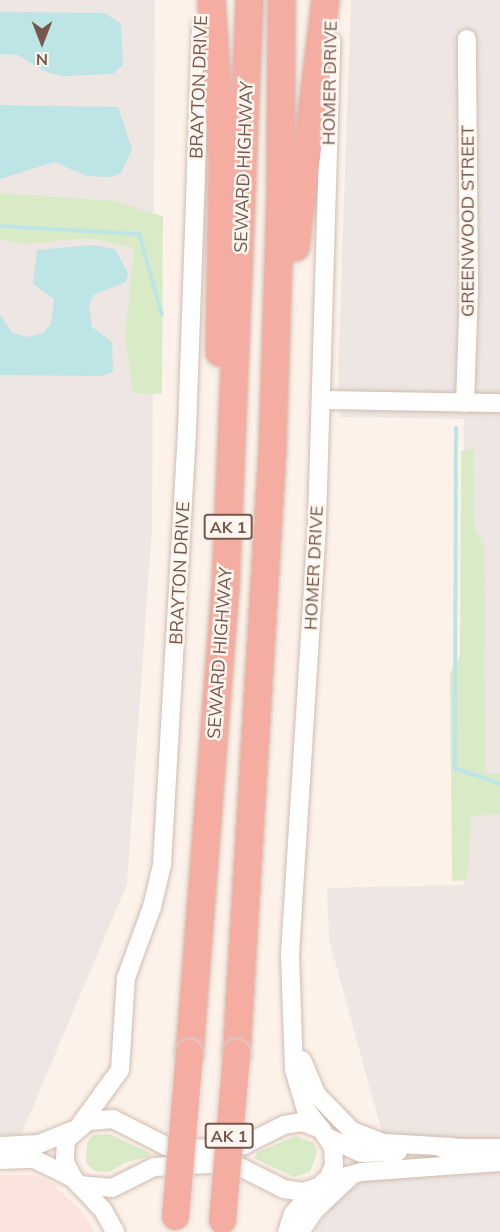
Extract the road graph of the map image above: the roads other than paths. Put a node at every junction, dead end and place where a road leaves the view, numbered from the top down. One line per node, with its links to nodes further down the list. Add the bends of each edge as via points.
1 (202, 0): 14 (street, BRAYTON DRIVE, via 188,430 162,865 152,907 126,978 121,1066 113,1084)
2 (211, 0): 12 (highway, via 222,160)
3 (249, 0): 12 (highway, SEWARD HIGHWAY / AK 1, via 239,306)
4 (281, 0): 11 (highway, SEWARD HIGHWAY / AK 1)
5 (325, 0): 11 (highway)
6 (332, 0): 8 (street, HOMER DRIVE)
7 (467, 39): 9 (street, GREENWOOD STREET, via 469,289)
8 (321, 400): 9 (street); 13 (street, HOMER DRIVE)
9 (465, 403): 10 (street)
10 (500, 403)
11 (272, 448): 25 (highway, SEWARD HIGHWAY / AK 1, bridge, via 236,1053)
12 (216, 729): 24 (highway, SEWARD HIGHWAY / AK 1, bridge)
13 (291, 999): 15 (street, HOMER DRIVE, via 291,1041 298,1086 306,1110); 17 (street, via 308,1077 335,1118 372,1140)
14 (77, 1128): 15 (street, via 100,1118 112,1119 154,1142 183,1149 244,1145 297,1121); 16 (street, via 39,1144); 22 (street, via 64,1151)
15 (325, 1134): 17 (street, via 365,1153); 23 (street, via 334,1165)
16 (0, 1146)
17 (453, 1147): 18 (street)
18 (500, 1148)
19 (0, 1160): 22 (street, via 34,1159)
20 (500, 1162): 21 (street)
21 (361, 1172): 23 (street); 28 (street, via 333,1191)
22 (76, 1181): 23 (street, via 112,1188 154,1167 210,1164 250,1170 289,1191); 26 (street, via 104,1210)
23 (320, 1185): 27 (street, via 293,1214)
24 (174, 1224)
25 (221, 1226)
26 (115, 1232)
27 (287, 1232)
28 (300, 1232)

